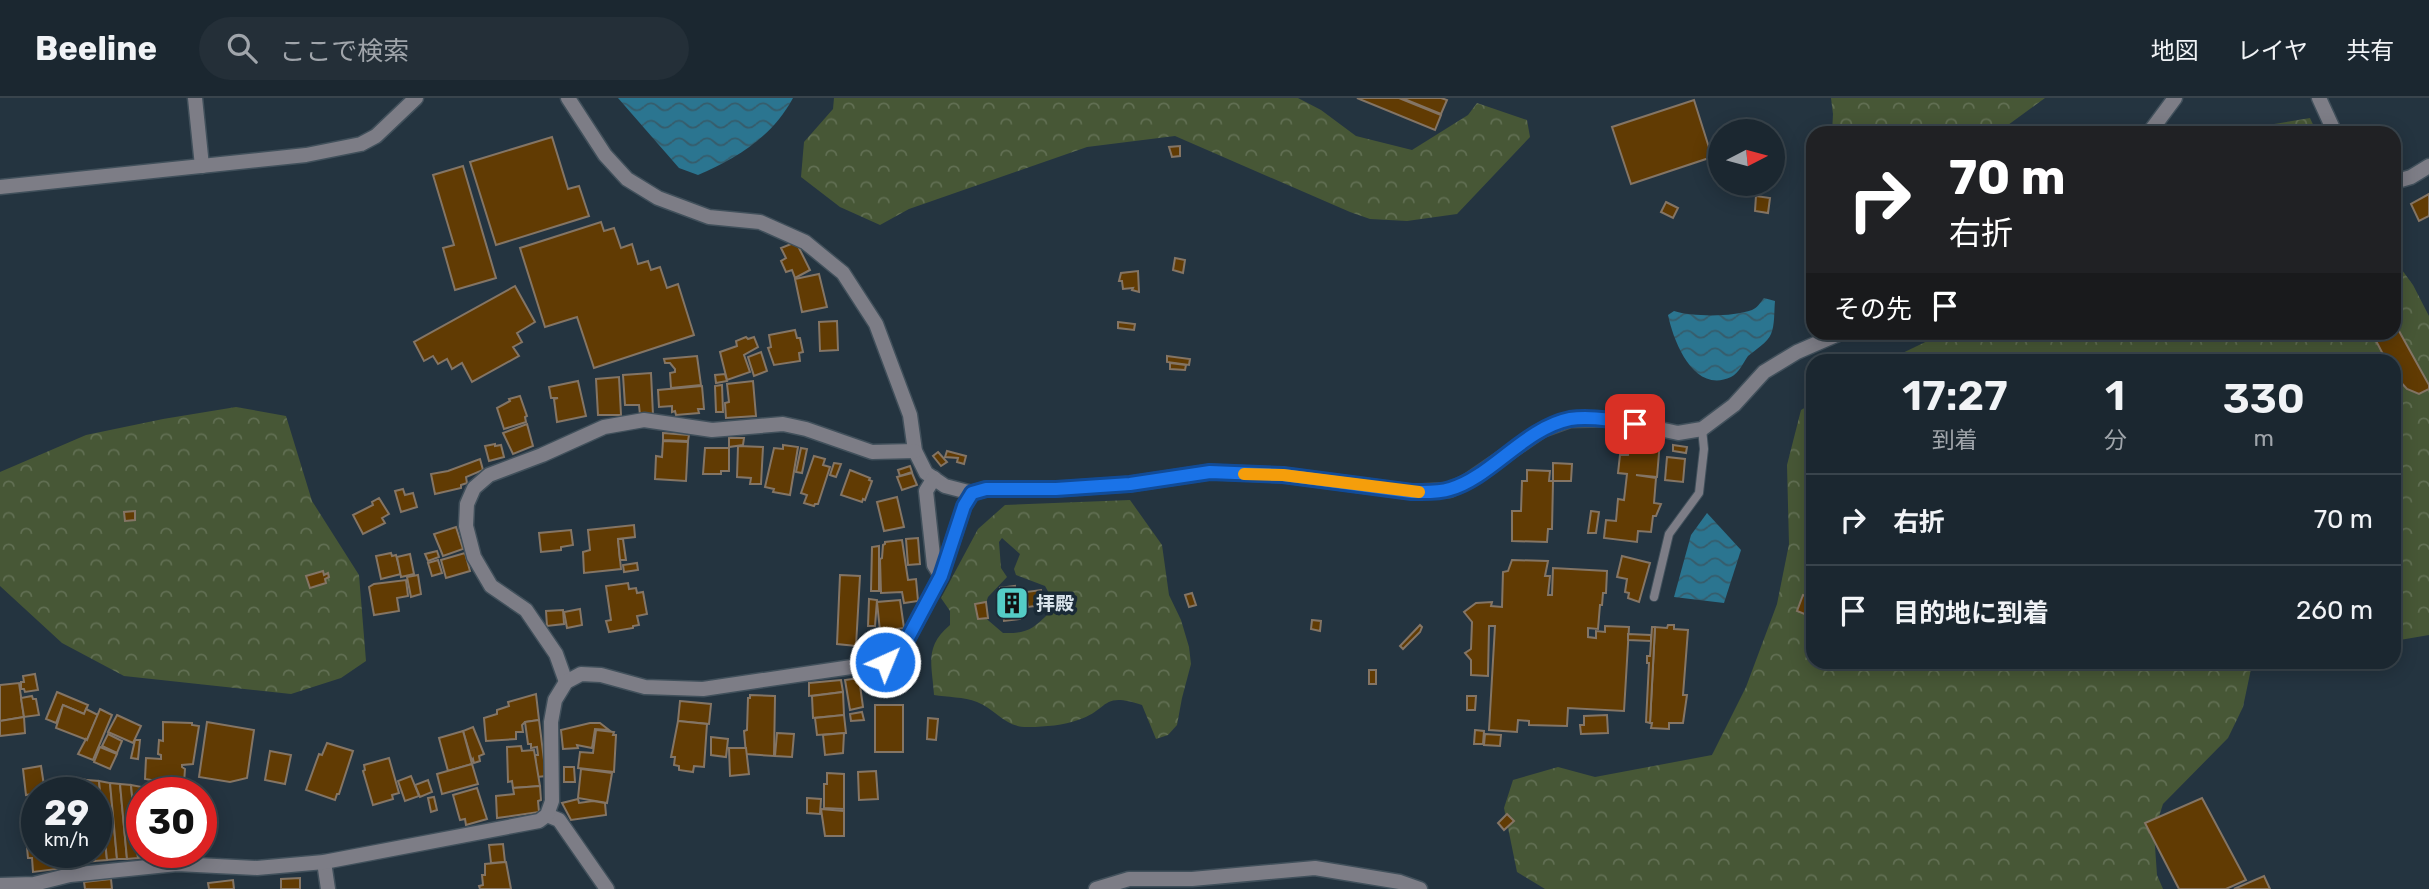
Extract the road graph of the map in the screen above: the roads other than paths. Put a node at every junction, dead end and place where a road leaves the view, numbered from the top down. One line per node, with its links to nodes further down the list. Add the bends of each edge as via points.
1 (195, 98): 8 (street)
2 (416, 98): 8 (street, via 361,144)
3 (568, 98): 14 (street, via 605,155 627,179 658,198 709,217 760,222 805,242 843,272 876,324 910,415)
4 (2175, 98): 6 (street)
5 (2319, 98): 7 (street)
6 (2154, 126)
7 (2332, 126)
8 (202, 166): 11 (street)
9 (2429, 166): 10 (street)
10 (2401, 179)
11 (0, 187)
12 (1825, 340): 13 (street, via 1764,372 1734,405)
13 (1702, 429): 16 (street, via 1678,433 1613,419 1570,419 1542,430 1468,481 1431,492 1283,475 1210,472 1130,484); 18 (lane, via 1699,494 1669,534)
14 (915, 451): 15 (street); 19 (street, via 872,452 783,424 712,430 644,420 604,427 489,475 474,488 467,504 466,526 474,557 491,586 526,610 556,654)
15 (933, 478): 16 (street); 17 (street, via 926,491 934,565)
16 (972, 493): 17 (street)
17 (941, 576): 19 (street, via 901,651 885,662 703,689 646,687 601,674 581,674)
18 (1654, 597)
19 (566, 682): 20 (street, via 555,700 551,722 552,802)
20 (547, 815): 21 (street, via 506,829); 25 (street, via 559,820)
21 (324, 862): 23 (street, via 257,868 177,864 70,875); 24 (street)
22 (0, 885): 23 (street)
23 (35, 886)
24 (328, 889)
25 (607, 889)
26 (1096, 889): 27 (street, via 1129,879 1192,879 1315,868)
27 (1420, 889)

